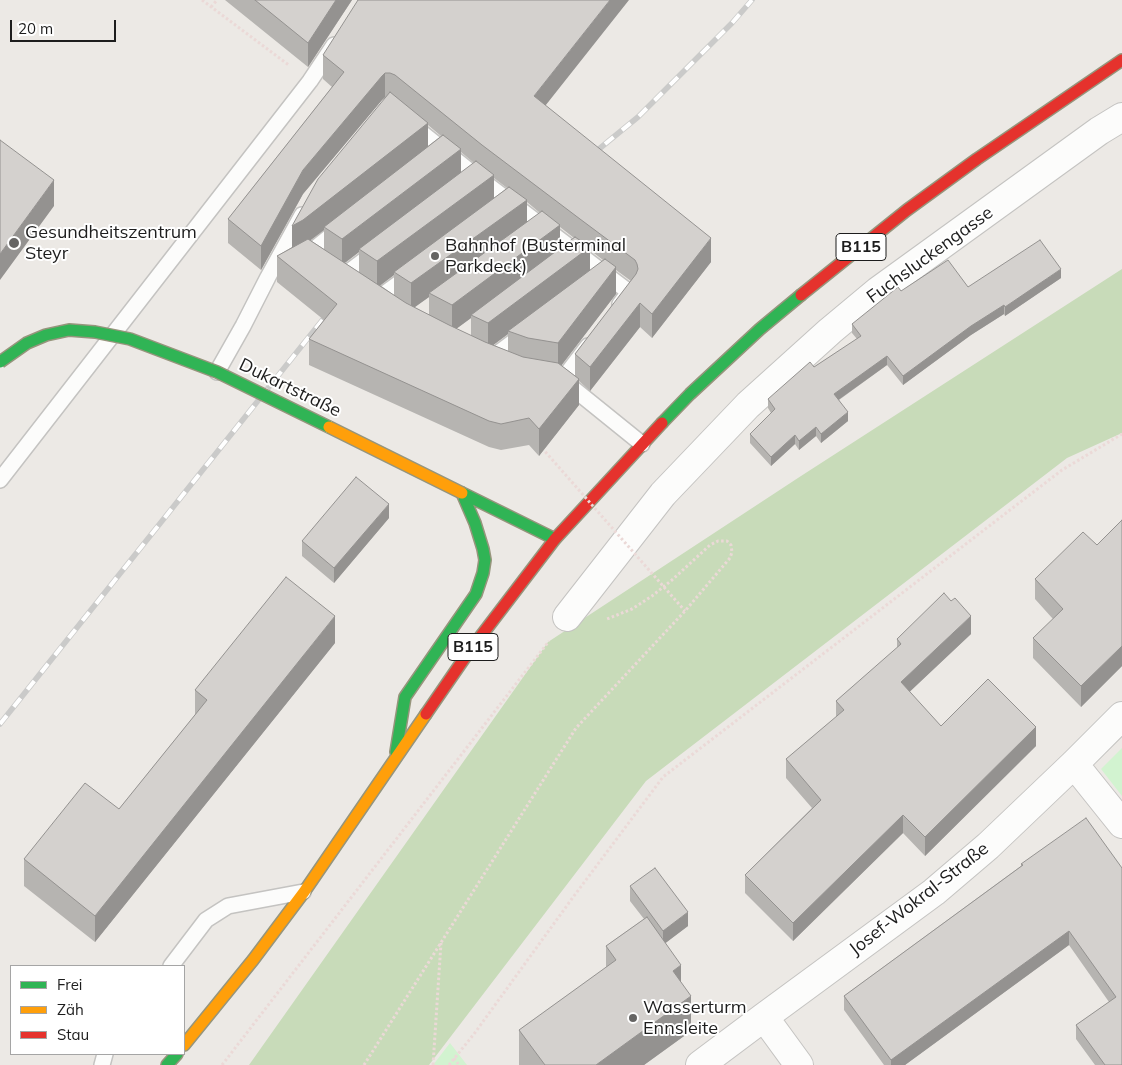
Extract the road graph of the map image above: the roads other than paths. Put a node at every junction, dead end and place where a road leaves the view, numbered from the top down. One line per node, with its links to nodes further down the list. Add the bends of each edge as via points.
1 (342, 33): 35 (lane, via 310,82)
2 (1122, 60): 34 (main road, B115, via 907,210 833,269 760,329)
3 (397, 112): 5 (lane)
4 (1122, 117): 38 (street, Fuchsluckengasse, via 878,291 748,405 663,494)
5 (443, 149): 6 (lane); 7 (lane)
6 (428, 160)
7 (476, 176): 8 (lane); 10 (lane)
8 (461, 187)
9 (310, 200): 21 (lane)
10 (510, 201): 11 (lane); 13 (lane)
11 (495, 212)
12 (349, 221): 17 (lane)
13 (543, 226): 14 (lane); 16 (lane)
14 (528, 237)
15 (386, 244): 22 (lane)
16 (576, 251): 18 (lane); 20 (lane)
17 (308, 254): 21 (lane); 22 (lane)
18 (561, 263)
19 (420, 267): 24 (lane)
20 (604, 274): 23 (lane); 26 (lane, via 629,292)
21 (268, 277): 31 (lane)
22 (342, 277): 24 (lane)
23 (590, 285)
24 (377, 299): 25 (lane)
25 (390, 308)
26 (612, 314)
27 (538, 324): 30 (lane, via 484,358)
28 (595, 336): 33 (lane)
29 (0, 362): 31 (main road, Dukartstraße, bridge, via 46,335 69,330 130,339)
30 (504, 366)
31 (217, 372): 36 (main road, Dukartstraße, bridge)
32 (544, 377): 33 (lane)
33 (562, 380): 34 (lane)
34 (642, 444): 37 (main road, B115)
35 (0, 480)
36 (462, 493): 37 (main road, Dukartstraße); 40 (main road, via 483,549 483,573 476,594 405,697)
37 (555, 539): 40 (main road, B115, via 468,653)
38 (568, 617)
39 (1122, 716): 41 (street, Josef-Wokral-Straße)
40 (395, 759): 43 (main road, B115)
41 (1074, 764): 42 (street); 45 (street, Josef-Wokral-Straße, via 934,892)
42 (1122, 824)
43 (304, 892): 44 (lane, via 228,906 206,920); 46 (main road, B115)
44 (172, 965)
45 (764, 1017): 49 (street, Josef-Wokral-Straße); 50 (street)
46 (185, 1044)
47 (176, 1055): 48 (main road)
48 (167, 1065)
49 (700, 1065)
50 (799, 1065)

